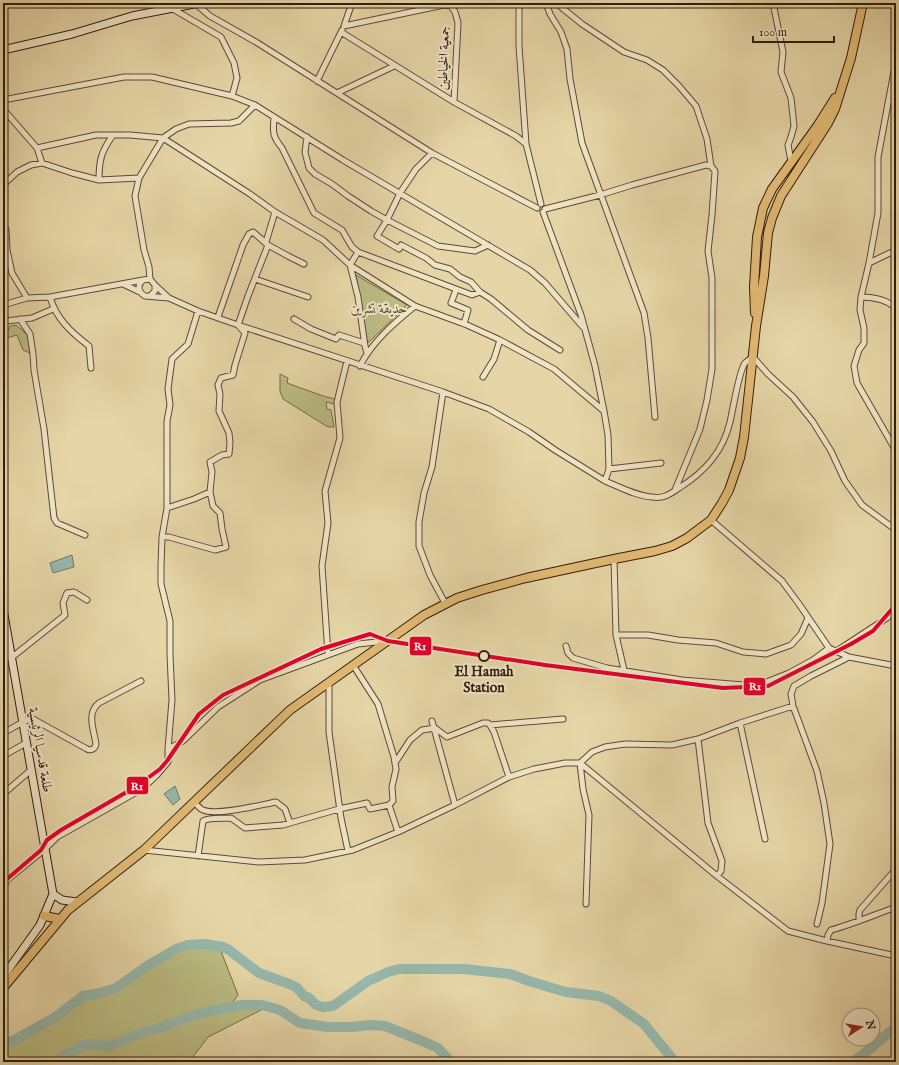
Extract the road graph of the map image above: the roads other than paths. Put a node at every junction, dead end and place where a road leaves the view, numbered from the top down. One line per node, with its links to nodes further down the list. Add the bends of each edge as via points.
1 (198, 3): 8 (main road); 14 (street, via 210,16 256,42)
2 (352, 3): 9 (street)
3 (519, 3): 26 (street, via 519,46)
4 (546, 3): 36 (street, via 567,49 582,144)
5 (556, 3): 31 (street, via 624,52 647,60 663,70 679,86 696,106 707,139)
6 (774, 3): 29 (street, via 783,52 781,72 791,98 794,126 788,145)
7 (863, 3): 15 (main road)
8 (173, 8): 11 (main road); 17 (street, via 221,38 234,63 237,78)
9 (344, 26): 10 (street); 19 (street, جمعية الخياطين, via 444,4 451,6 458,23)
10 (341, 32): 13 (street); 14 (street)
11 (3, 50)
12 (896, 61): 45 (street, via 878,157 878,213)
13 (394, 66): 16 (street); 19 (street)
14 (317, 82): 16 (street)
15 (843, 82): 29 (main road, via 824,115); 73 (main road, via 838,102 828,123 774,210 768,233)
16 (337, 94): 28 (street)
17 (232, 96): 18 (street, via 152,77 124,77); 20 (street)
18 (3, 100)
19 (454, 102): 26 (street)
20 (255, 105): 22 (street); 25 (street, via 239,121 189,124)
21 (3, 109): 27 (street)
22 (274, 117): 24 (street); 44 (street, via 273,135 314,213 342,230)
23 (113, 135): 25 (street); 27 (street, via 96,135); 33 (street, via 104,148 99,163)
24 (307, 137): 35 (street); 39 (street, via 305,152 309,168)
25 (163, 138): 32 (street); 38 (street)
26 (526, 144): 37 (street)
27 (37, 148): 30 (street)
28 (432, 153): 35 (street, via 416,169); 37 (street)
29 (791, 161): 73 (main road, via 766,199 760,218 754,287)
30 (42, 162): 33 (street, via 72,174); 34 (street, via 17,172)
31 (711, 166): 36 (street, via 706,165 632,184); 93 (street, via 715,171 708,251 712,278 712,369 700,429)
32 (139, 178): 33 (street); 48 (street, via 134,196)
33 (99, 180)
34 (3, 185)
35 (400, 193): 39 (street); 42 (street)
36 (600, 195): 37 (street); 86 (street, via 644,314)
37 (542, 208): 74 (street)
38 (275, 212): 41 (street); 47 (street, via 323,240)
39 (387, 220): 42 (street, via 438,246 475,251); 55 (street, via 377,236 399,249 401,245 435,265 450,269 471,282)
40 (3, 228): 60 (street, via 6,229 12,273)
41 (267, 243): 46 (street); 49 (street); 67 (street, via 253,232 249,234)
42 (488, 245): 74 (street, via 530,270)
43 (896, 250): 45 (street)
44 (358, 252): 47 (street); 53 (street, via 436,280)
45 (869, 263): 59 (street)
46 (304, 264)
47 (350, 265): 63 (street); 76 (street, via 358,297)
48 (150, 279): 50 (street); 52 (street)
49 (255, 279): 57 (street); 72 (street)
50 (143, 280): 51 (street); 54 (street, via 139,286)
51 (123, 284): 54 (street); 58 (street)
52 (156, 284): 56 (street); 61 (street)
53 (456, 290): 55 (street, via 472,295); 71 (street, via 451,303 468,310)
54 (140, 292): 56 (street, via 145,296)
55 (480, 292): 77 (street, via 528,330)
56 (151, 295): 61 (street)
57 (308, 296)
58 (50, 297): 60 (street); 65 (street)
59 (861, 297): 64 (street, via 875,297); 87 (street, via 864,343 854,366 857,383)
60 (27, 298): 62 (street)
61 (169, 298): 66 (street)
62 (3, 305)
63 (415, 306): 71 (street); 78 (street)
64 (896, 308)
65 (53, 309): 68 (street, via 32,318); 82 (street, via 72,333 89,346)
66 (198, 311): 67 (street); 95 (street, via 188,344 172,359 168,389 170,405 167,421)
67 (218, 318): 72 (street)
68 (20, 319): 70 (street); 98 (street, via 30,334 54,518 57,523)
69 (294, 319): 76 (street, via 336,339 340,335)
70 (6, 321)
71 (464, 324): 75 (street)
72 (238, 325): 80 (street); 94 (street, via 245,333 233,375 221,378 218,385 219,411 229,433 229,454 222,454 210,462)
73 (756, 326): 79 (main road)
74 (584, 328): 85 (street)
75 (500, 340): 83 (street, via 494,359); 85 (street, via 554,369)
76 (364, 343): 78 (street)
77 (560, 350)
78 (367, 353): 81 (street)
79 (753, 357): 93 (street, via 745,363 741,372 725,439 695,479); 96 (main road, via 740,458 729,490); 97 (street, via 793,397 813,422 845,481 862,505)
80 (347, 361): 81 (street); 111 (street, via 337,402 340,438 325,491 328,523 322,566)
81 (360, 366): 84 (street)
82 (91, 368)
83 (483, 377)
84 (443, 392): 91 (street, via 489,409); 102 (street, via 432,467 419,522 419,546)
85 (604, 411): 89 (street)
86 (655, 416)
87 (896, 451)
88 (661, 463): 89 (street)
89 (609, 469): 91 (street)
90 (896, 480): 92 (street)
91 (605, 481): 93 (street, via 651,497 663,497)
92 (896, 487)
93 (675, 490)
94 (210, 492): 95 (street); 99 (street, via 213,506 220,513 226,547 215,550 168,537)
95 (167, 508): 99 (street)
96 (711, 520): 100 (main road, via 672,546); 105 (street, via 782,581)
97 (896, 530)
98 (85, 536)
99 (162, 538): 129 (street, via 162,584 170,621 172,700)
100 (614, 559): 102 (main road, via 518,580 469,594); 106 (street)
101 (87, 600): 113 (street, via 74,592 67,594 62,603 65,615)
102 (445, 604): 107 (main road, via 424,615)
103 (896, 608): 110 (street, via 887,618)
104 (3, 609): 113 (main road, طلعة قدسيا الرئيسية)
105 (808, 618): 106 (street, via 801,634 791,645 766,654 743,652 716,643 648,635); 109 (street)
106 (616, 635): 116 (street)
107 (388, 641): 111 (street, via 358,644); 114 (main road)
108 (566, 646): 116 (street, via 573,658)
109 (829, 648): 110 (street); 116 (street, via 789,673 764,683 744,685 682,680)
110 (835, 652): 112 (street)
111 (328, 654): 129 (street, via 260,680 218,707 183,741)
112 (849, 657): 115 (street); 119 (street, via 794,686)
113 (12, 658): 122 (main road, طلعة قدسيا الرئيسية)
114 (353, 665): 118 (main road); 131 (street, via 378,704)
115 (896, 666)
116 (624, 670)
117 (140, 681): 122 (street, via 94,708 91,716 96,744 92,749 87,749 35,720)
118 (329, 682): 136 (main road, via 290,710); 139 (street, via 329,732)
119 (793, 706): 123 (street); 157 (street, via 817,771 830,844)
120 (563, 719): 124 (street)
121 (432, 721): 125 (street)
122 (23, 722): 126 (street); 128 (main road, طلعة قدسيا الرئيسية)
123 (740, 723): 127 (street); 142 (street)
124 (490, 726): 125 (street, via 483,723 447,737); 134 (street)
125 (434, 728): 131 (street, via 422,730 410,740); 138 (street)
126 (3, 733)
127 (698, 739): 132 (street, via 672,745 625,744 605,747 592,752); 148 (street, via 708,823 722,861 721,871)
128 (26, 743): 130 (street); 133 (main road, طلعة قدسيا الرئيسية)
129 (168, 749): 143 (street, via 168,762 142,789 57,837)
130 (3, 756)
131 (395, 763): 137 (street, via 393,801)
132 (580, 763): 134 (street, via 534,769); 148 (street); 152 (street, via 589,815)
133 (31, 770): 135 (street); 143 (main road, طلعة قدسيا الرئيسية)
134 (509, 777): 138 (street)
135 (3, 794)
136 (194, 802): 140 (street, via 204,811 242,809 276,802 285,809); 144 (main road)
137 (389, 805): 139 (street, via 370,809 367,803); 141 (street)
138 (455, 805): 141 (street)
139 (340, 809): 140 (street); 145 (street)
140 (290, 823): 146 (street, via 245,828 231,818 208,818 203,821)
141 (398, 832): 145 (street)
142 (765, 839)
143 (45, 849): 149 (street, via 8,880); 150 (main road, طلعة قدسيا الرئيسية)
144 (144, 850): 146 (street); 151 (main road)
145 (348, 851): 146 (street, via 305,860 259,862)
146 (198, 856)
147 (896, 869): 156 (street, via 860,910)
148 (717, 876): 158 (street, via 788,931)
149 (3, 888)
150 (53, 894): 151 (main road, via 62,900); 154 (main road)
151 (77, 902): 155 (main road)
152 (586, 904)
153 (896, 907): 156 (street)
154 (44, 916): 155 (main road); 160 (main road, via 29,942)
155 (60, 919): 161 (main road)
156 (859, 921): 158 (street, via 831,930)
157 (817, 924)
158 (827, 941): 159 (street)
159 (896, 956)
160 (3, 977)
161 (3, 988)

